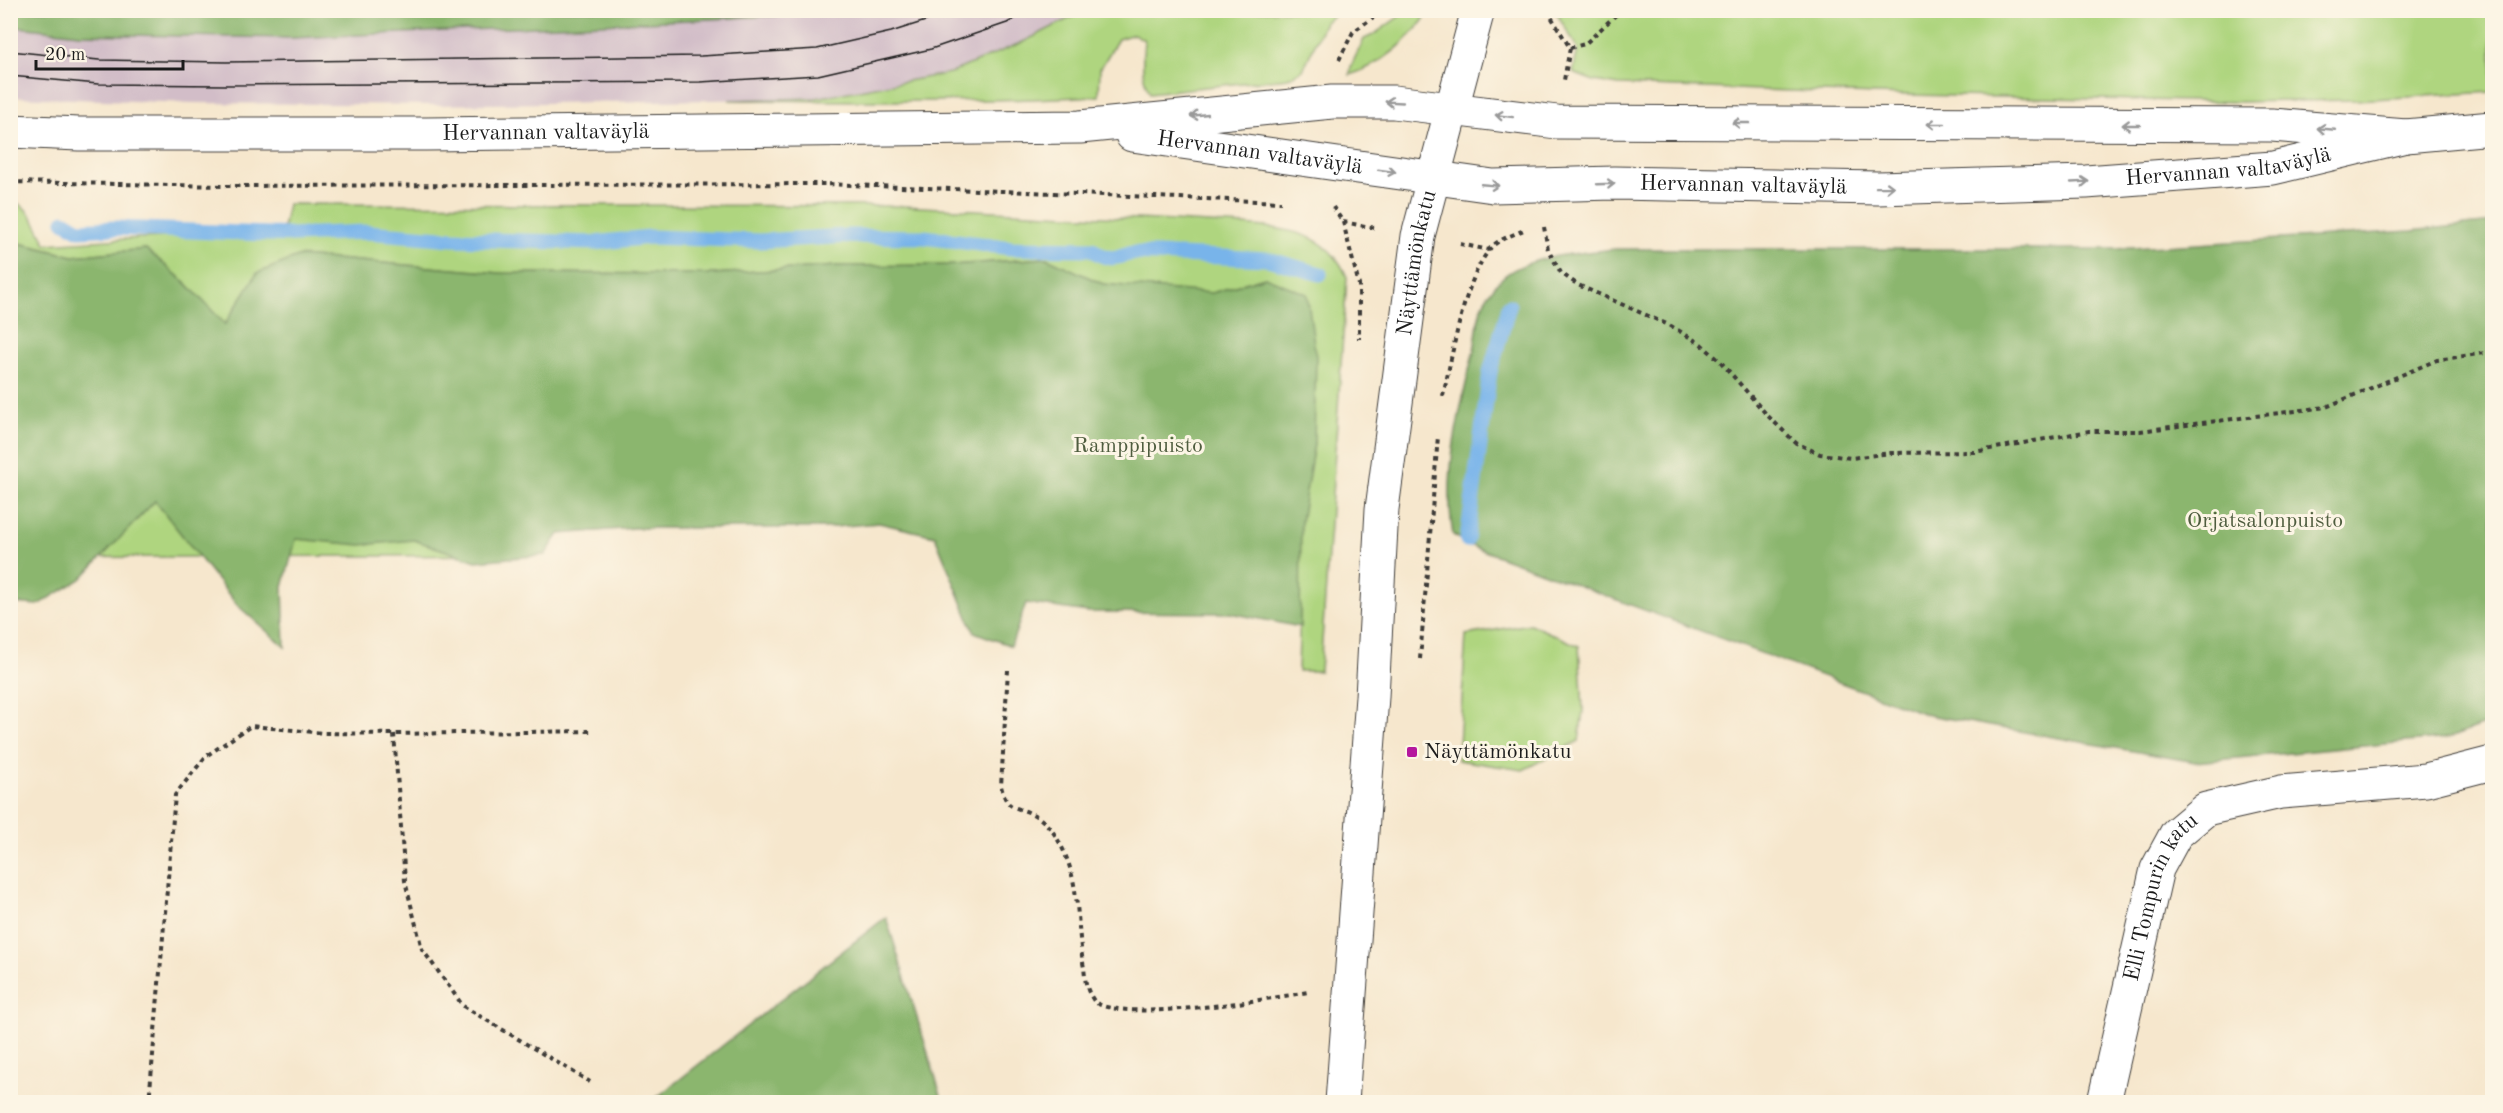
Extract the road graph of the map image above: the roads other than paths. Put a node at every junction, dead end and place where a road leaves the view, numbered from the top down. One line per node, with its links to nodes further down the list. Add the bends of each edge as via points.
1 (1478, 10): 2 (main road, Näyttämönkatu)
2 (1452, 108): 3 (main road, Hervannan valtaväylä, one-way to 3, via 1394,102 1332,102); 6 (main road, Hervannan valtaväylä, one-way to 2, via 2272,125 1557,122); 7 (main road, Näyttämönkatu)
3 (1080, 127): 5 (main road, Hervannan valtaväylä, via 426,134); 7 (main road, Hervannan valtaväylä, one-way to 7)
4 (2493, 128): 6 (main road, Hervannan valtaväylä)
5 (10, 132)
6 (2406, 136): 7 (main road, Hervannan valtaväylä, one-way to 6, via 1493,186 1614,183 1878,188 2086,182 2273,168)
7 (1433, 178): 9 (main road, Näyttämönkatu, via 1418,236 1382,509)
8 (2493, 763): 10 (main road, Elli Tompurin katu, via 2426,780 2281,792 2206,809 2176,834 2157,869)
9 (1342, 1102)
10 (2104, 1102)

